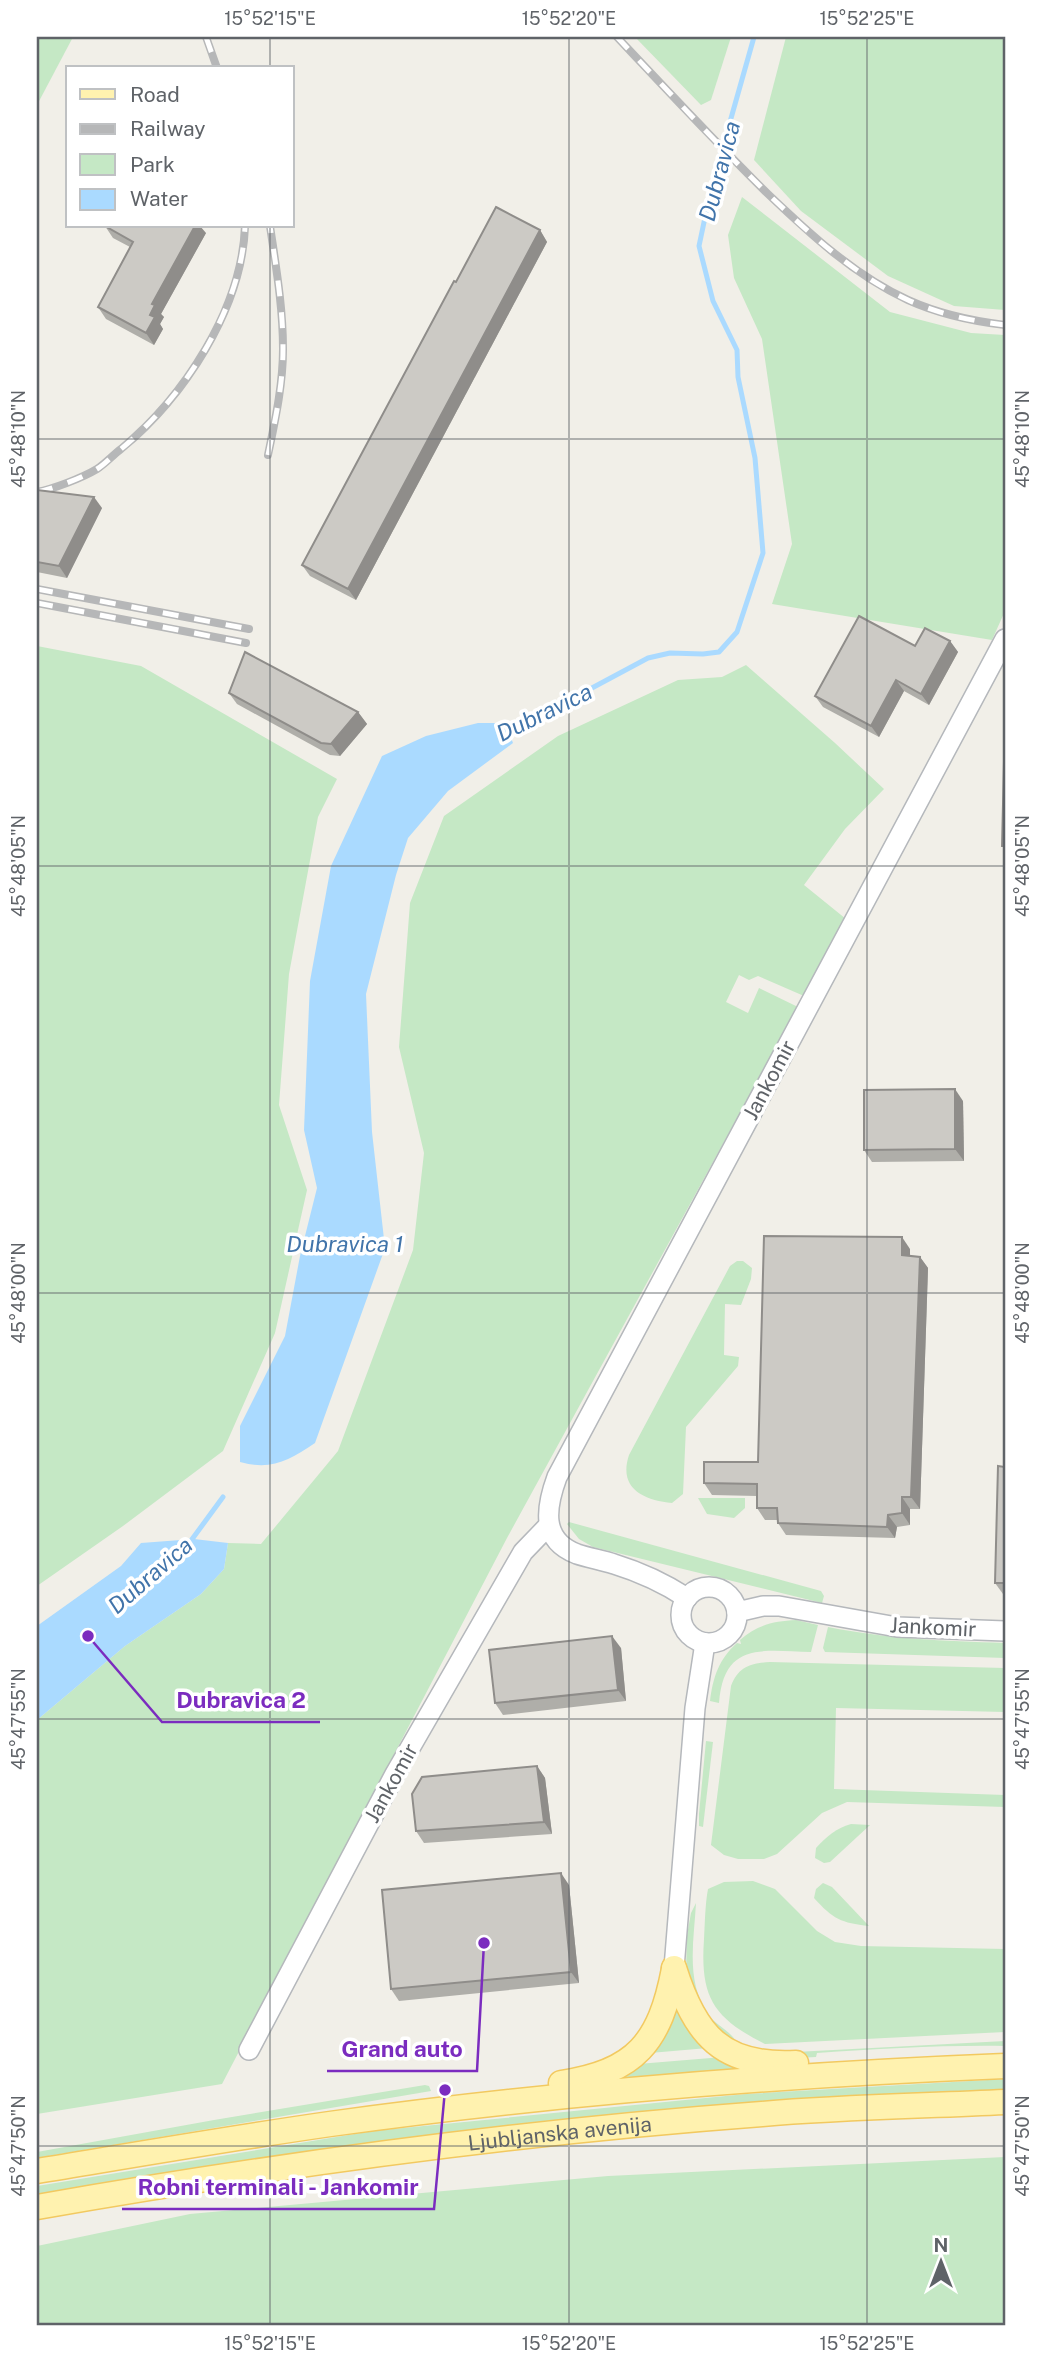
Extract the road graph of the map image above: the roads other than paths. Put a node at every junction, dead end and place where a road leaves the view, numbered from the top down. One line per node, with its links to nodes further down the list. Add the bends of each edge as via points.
1 (1005, 639): 2 (street, Jankomir, via 557,1477)
2 (549, 1525): 3 (street, via 553,1536 569,1550 643,1574); 8 (street, Jankomir, via 523,1552 395,1773)
3 (687, 1598): 4 (street, via 697,1590 716,1588 732,1598); 6 (street, via 681,1612 685,1629)
4 (737, 1612): 5 (street, Jankomir, via 779,1606 897,1627); 6 (street, via 731,1632)
5 (1005, 1631)
6 (705, 1643): 7 (street, via 695,1708)
7 (674, 1968): 10 (main road, via 683,1998 698,2024 726,2050 741,2057 775,2064 864,2060); 12 (main road, via 657,2027 631,2058 595,2077 523,2088)
8 (248, 2050)
9 (1005, 2066): 10 (main road, Ljubljanska avenija)
10 (918, 2070): 12 (main road, Ljubljanska avenija, via 690,2085)
11 (1005, 2102): 14 (main road, Ljubljanska avenija, via 763,2113 551,2133 234,2175)
12 (457, 2108): 13 (main road, Ljubljanska avenija)
13 (37, 2171)
14 (37, 2207)

